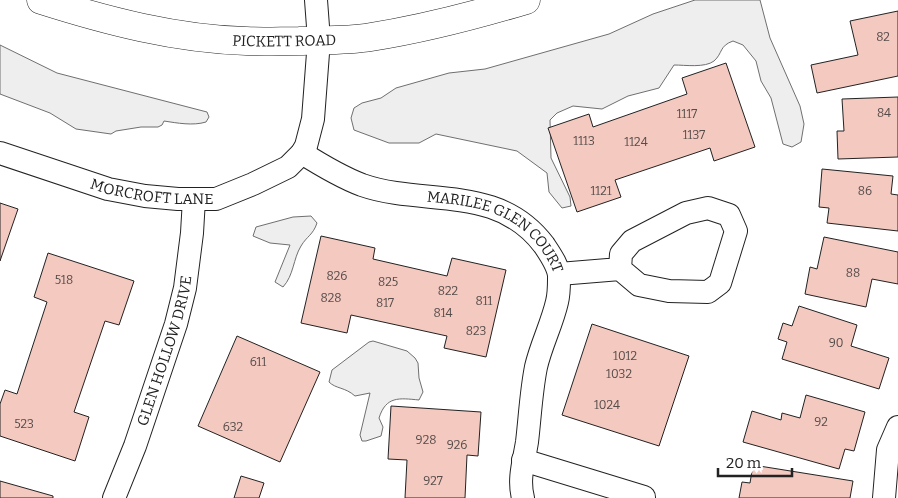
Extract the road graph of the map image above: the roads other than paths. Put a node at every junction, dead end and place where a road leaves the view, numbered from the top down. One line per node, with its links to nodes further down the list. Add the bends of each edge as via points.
1 (41, 0): 4 (street, PICKETT ROAD, via 100,18 184,35 245,42)
2 (316, 0): 4 (street, MORCROFT LANE)
3 (526, 0): 4 (street, PICKETT ROAD, via 474,15 370,37)
4 (320, 40): 6 (street, MORCROFT LANE, via 313,119)
5 (0, 153): 7 (street, MORCROFT LANE, via 108,189 145,196)
6 (302, 153): 7 (street, MORCROFT LANE, via 288,167 253,184 216,199); 9 (street, MARILEE GLEN COURT, via 363,185 398,193 469,201 519,219 548,250)
7 (194, 199): 12 (street, GLEN HOLLOW DRIVE, via 192,234 176,324)
8 (620, 269): 8 (street, via 639,285 669,291 708,292 720,283 736,231 729,215 708,208 686,213 632,241 621,254); 9 (street)
9 (560, 274): 11 (street, MARILEE GLEN COURT, via 558,300 537,366)
10 (898, 427): 15 (street, via 888,450)
11 (523, 460): 13 (street, MARILEE GLEN COURT, via 520,485); 14 (street)
12 (114, 498)
13 (523, 498)
14 (644, 498)
15 (884, 498)

